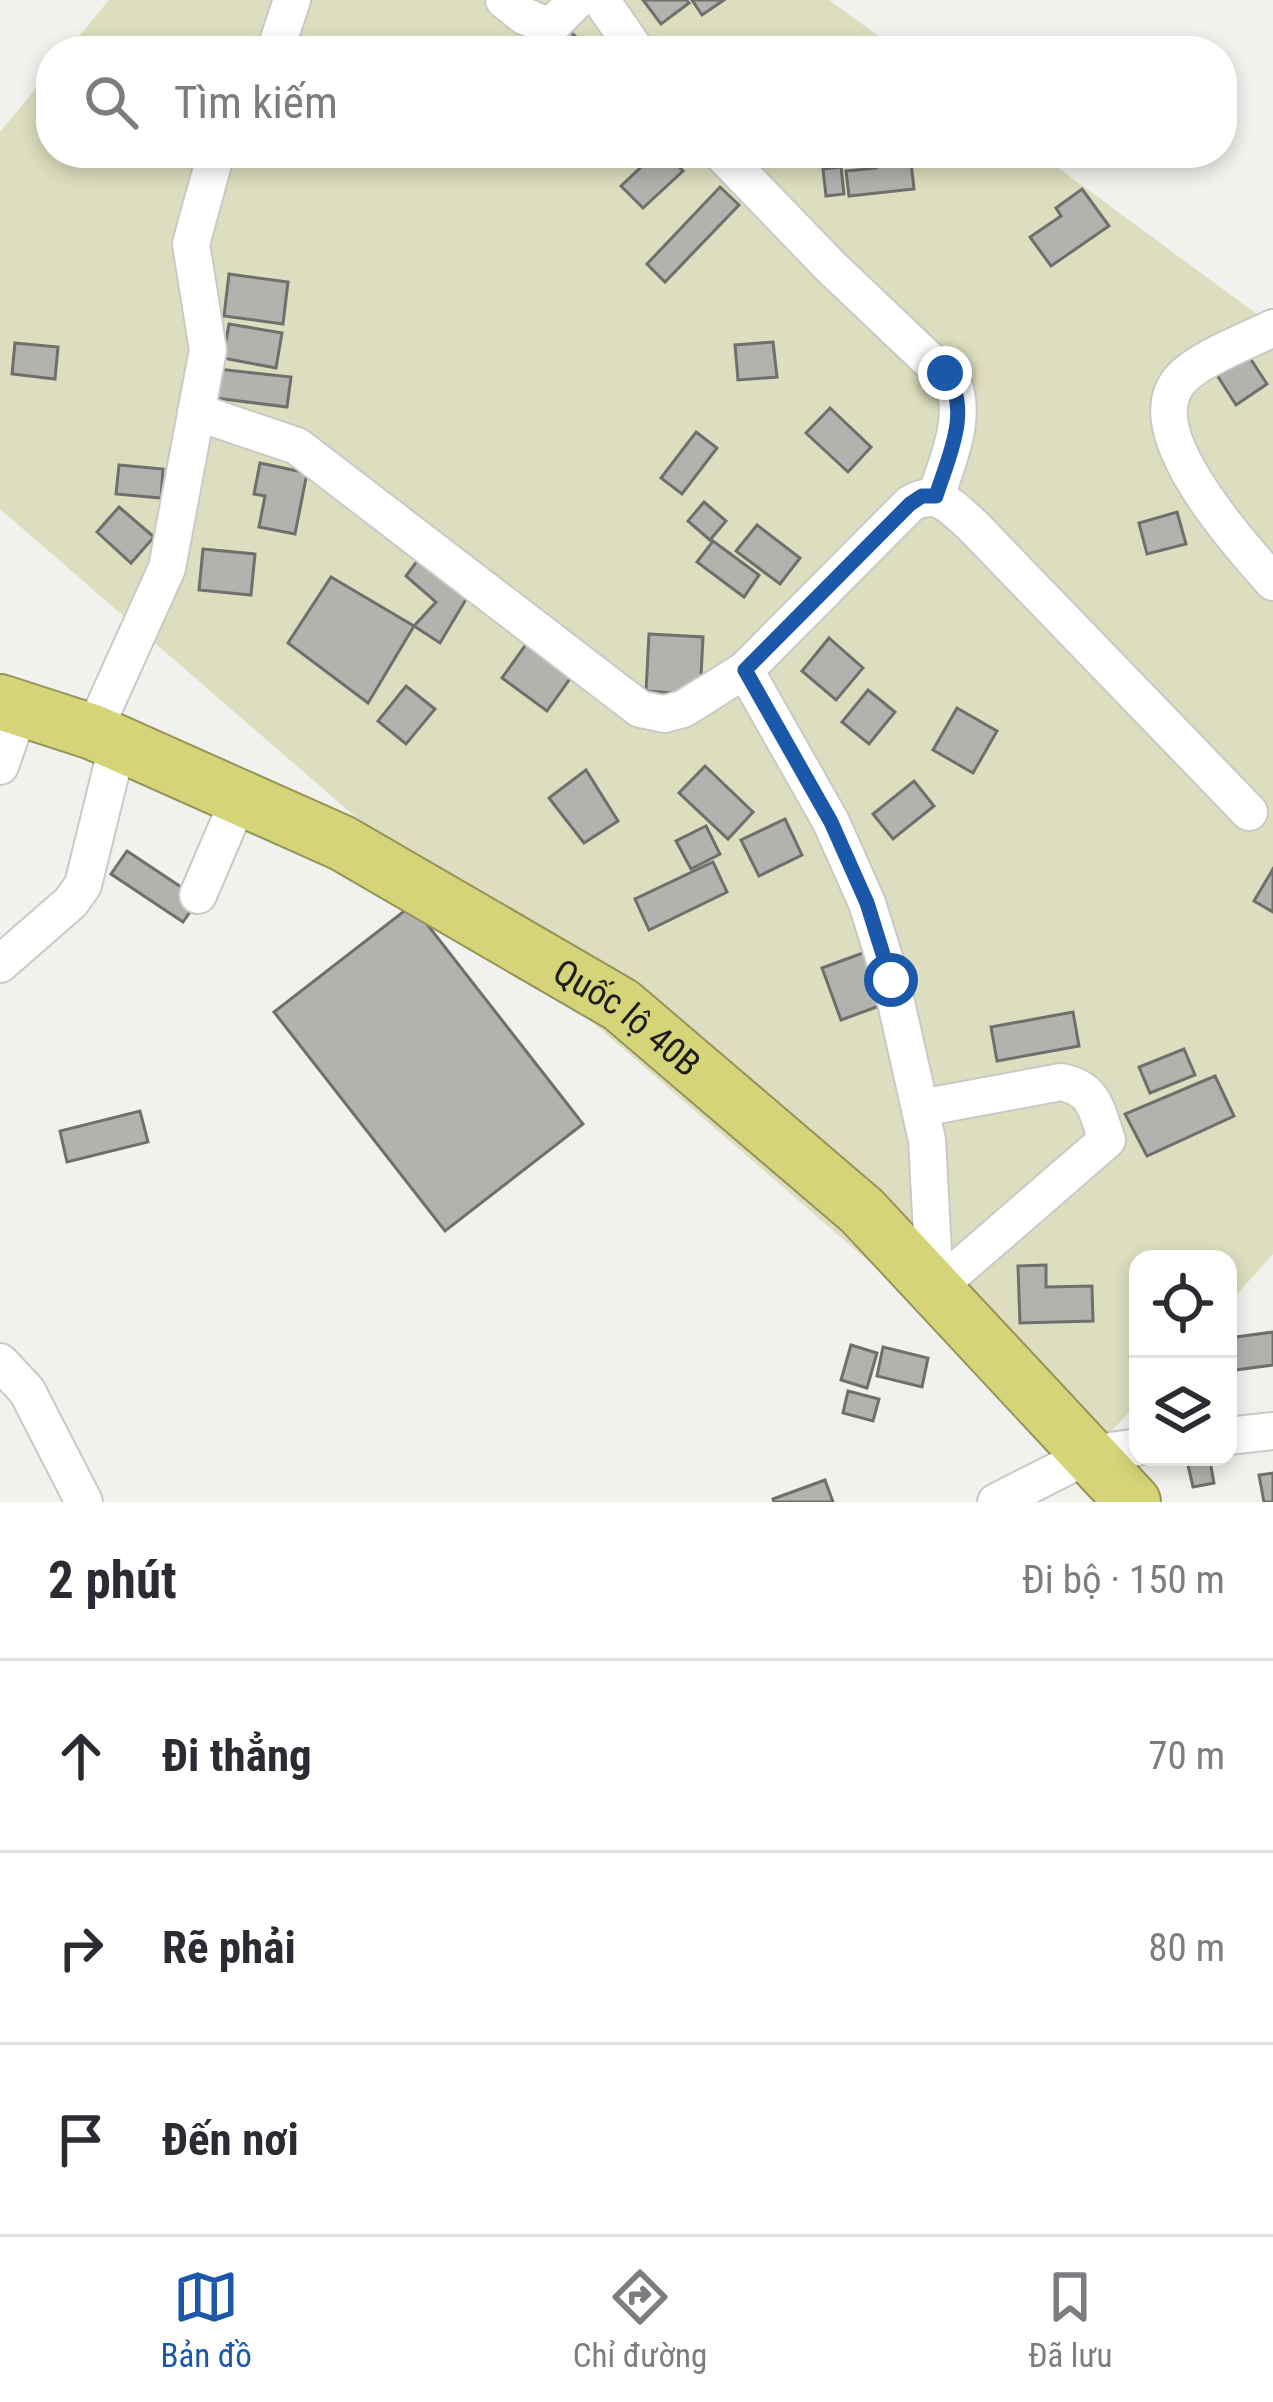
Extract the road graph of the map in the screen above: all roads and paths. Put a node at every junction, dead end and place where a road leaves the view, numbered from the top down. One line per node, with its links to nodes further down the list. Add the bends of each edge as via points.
1 (292, 0): 5 (street)
2 (504, 0): 3 (street, via 543,24)
3 (577, 0)
4 (602, 0): 6 (street)
5 (280, 36)
6 (627, 36)
7 (212, 168): 10 (street, via 190,244 208,350)
8 (735, 168): 11 (street, via 953,383 954,437)
9 (1273, 328): 12 (street, via 1190,370 1170,397 1168,415 1221,524)
10 (196, 412): 13 (street, via 297,446 640,710 683,709); 15 (street, via 166,568)
11 (936, 496): 13 (street, via 910,504); 18 (street)
12 (1273, 582)
13 (745, 670): 21 (street, via 867,903)
14 (10, 705): 15 (highway, Quốc lộ 40B); 16 (street)
15 (106, 738): 17 (highway, Quốc lộ 40B); 20 (street, via 83,884)
16 (0, 766)
17 (240, 797): 19 (street); 22 (highway, Quốc lộ 40B, via 342,843 621,1005 862,1211)
18 (1249, 812)
19 (198, 895)
20 (0, 964)
21 (921, 1108): 22 (street); 22 (street, via 1061,1082 1091,1097 1107,1139)
22 (935, 1289): 26 (highway, Quốc lộ 40B)
23 (0, 1363): 27 (street, via 28,1391)
24 (1273, 1430): 25 (street)
25 (1237, 1435)
26 (1114, 1450): 28 (street); 29 (highway, Quốc lộ 40B)
27 (84, 1502)
28 (996, 1502)
29 (1133, 1502)

